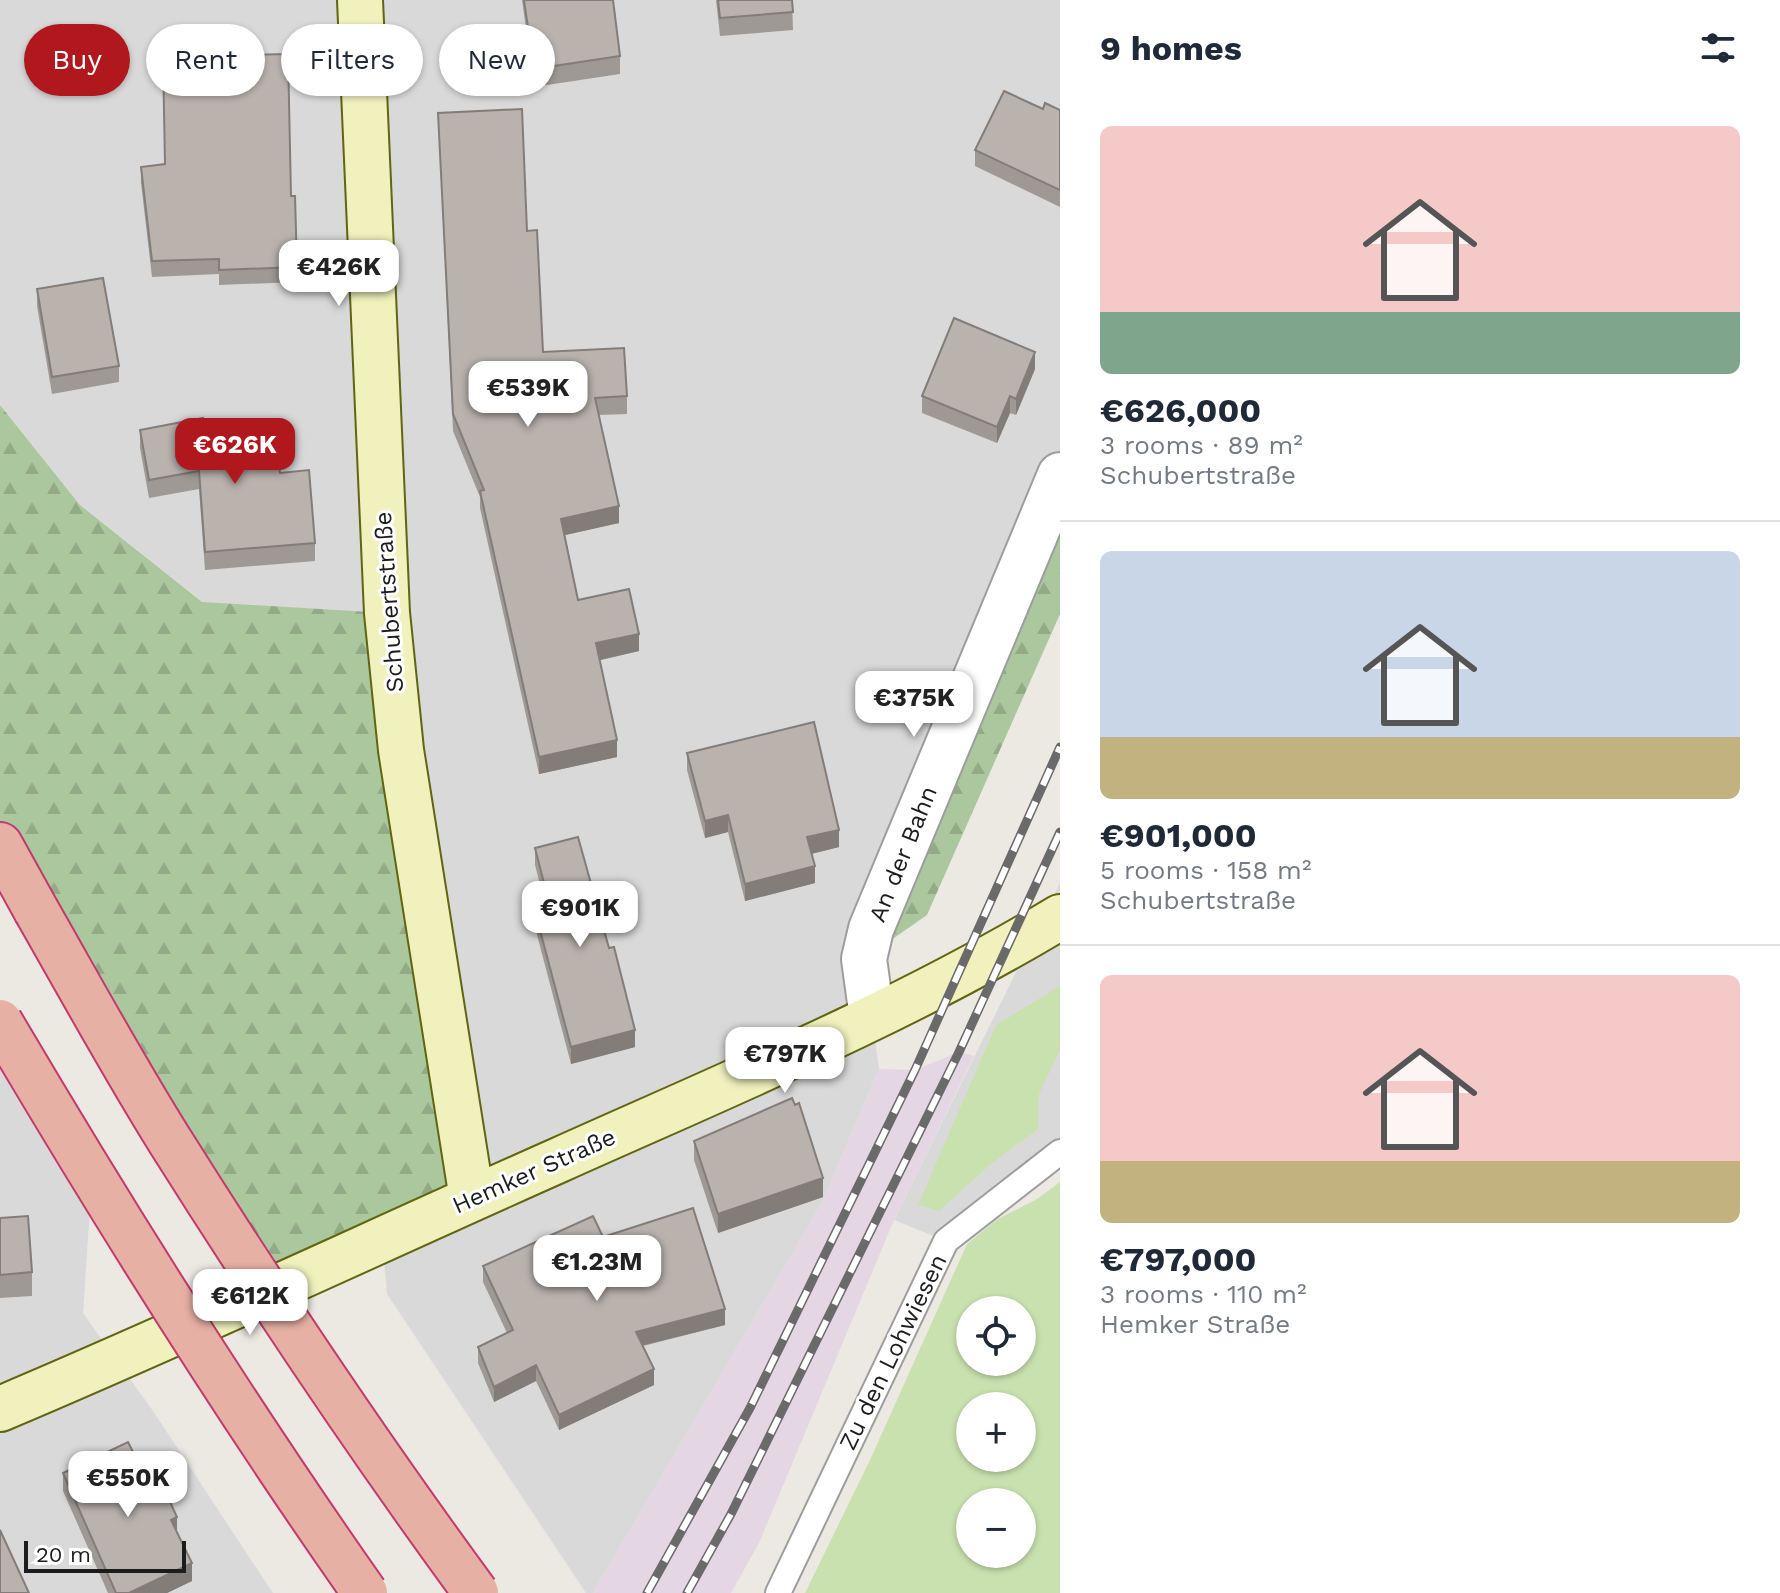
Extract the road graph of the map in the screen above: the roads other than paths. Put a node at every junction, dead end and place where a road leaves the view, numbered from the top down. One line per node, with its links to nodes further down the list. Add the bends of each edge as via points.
1 (360, 0): 8 (main road, Schubertstraße, via 387,613 401,750)
2 (1060, 475): 5 (street, An der Bahn, via 871,929 864,959)
3 (0, 845): 11 (highway, bridge, via 177,1151 299,1340)
4 (1060, 917): 5 (main road, Hemker Straße)
5 (872, 1017): 8 (main road, Hemker Straße)
6 (0, 1022): 10 (highway, bridge, via 220,1381)
7 (1060, 1152): 12 (lane, Zu den Lohwiesen, via 946,1241)
8 (472, 1199): 9 (main road, Hemker Straße)
9 (0, 1409)
10 (365, 1593)
11 (476, 1593)
12 (778, 1593)

